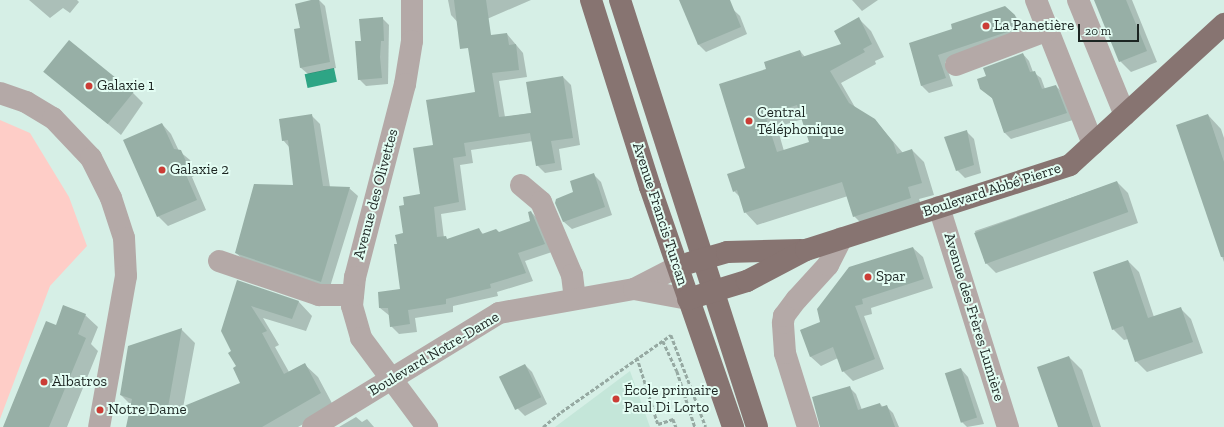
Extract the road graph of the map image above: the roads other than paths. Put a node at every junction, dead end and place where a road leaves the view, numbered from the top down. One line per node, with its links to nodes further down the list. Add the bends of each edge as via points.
1 (412, 0): 21 (street, Avenue des Olivettes, via 412,41 405,84 355,277)
2 (591, 0): 18 (main road, Avenue Francis Turcan)
3 (620, 0): 16 (main road, Avenue Francis Turcan)
4 (1036, 0): 7 (street)
5 (1078, 0): 10 (street)
6 (1224, 24): 10 (main road, Boulevard Abbé Pierre)
7 (1048, 30): 8 (street); 11 (street)
8 (956, 65)
9 (0, 93): 25 (street, via 26,102 52,118 91,158 112,198 124,238 126,276)
10 (1125, 116): 11 (main road, Boulevard Abbé Pierre)
11 (1093, 144): 13 (main road, Boulevard Abbé Pierre, via 1070,165)
12 (520, 184): 22 (street, via 541,202 572,275)
13 (939, 207): 14 (main road, Boulevard Abbé Pierre); 31 (street, Avenue des Frères Lumière)
14 (842, 238): 15 (main road, Boulevard Abbé Pierre); 30 (street, via 828,265 784,316 784,353)
15 (806, 250): 16 (main road, Boulevard Abbé Pierre, via 726,252); 20 (main road, Boulevard Abbé Pierre, via 748,281)
16 (702, 258): 18 (main road, Boulevard Abbé Pierre); 20 (main road, Avenue Francis Turcan)
17 (219, 260): 21 (street, via 319,295)
18 (677, 267): 19 (street, Boulevard Notre-Dame); 23 (main road, Avenue Francis Turcan)
19 (634, 289): 22 (street, Boulevard Notre-Dame); 23 (street, Boulevard Notre-Dame)
20 (714, 292): 23 (main road, Boulevard Notre-Dame); 29 (main road, Avenue Francis Turcan)
21 (353, 294): 24 (street, Avenue des Olivettes, via 352,306 361,338)
22 (575, 299): 24 (street, Boulevard Notre-Dame, via 500,313)
23 (688, 299): 28 (main road, Avenue Francis Turcan)
24 (392, 377): 26 (street, Boulevard Notre-Dame); 27 (street, Avenue des Olivettes)
25 (99, 427)
26 (313, 427)
27 (427, 427)
28 (733, 427)
29 (757, 427)
30 (808, 427)
31 (1008, 427)

